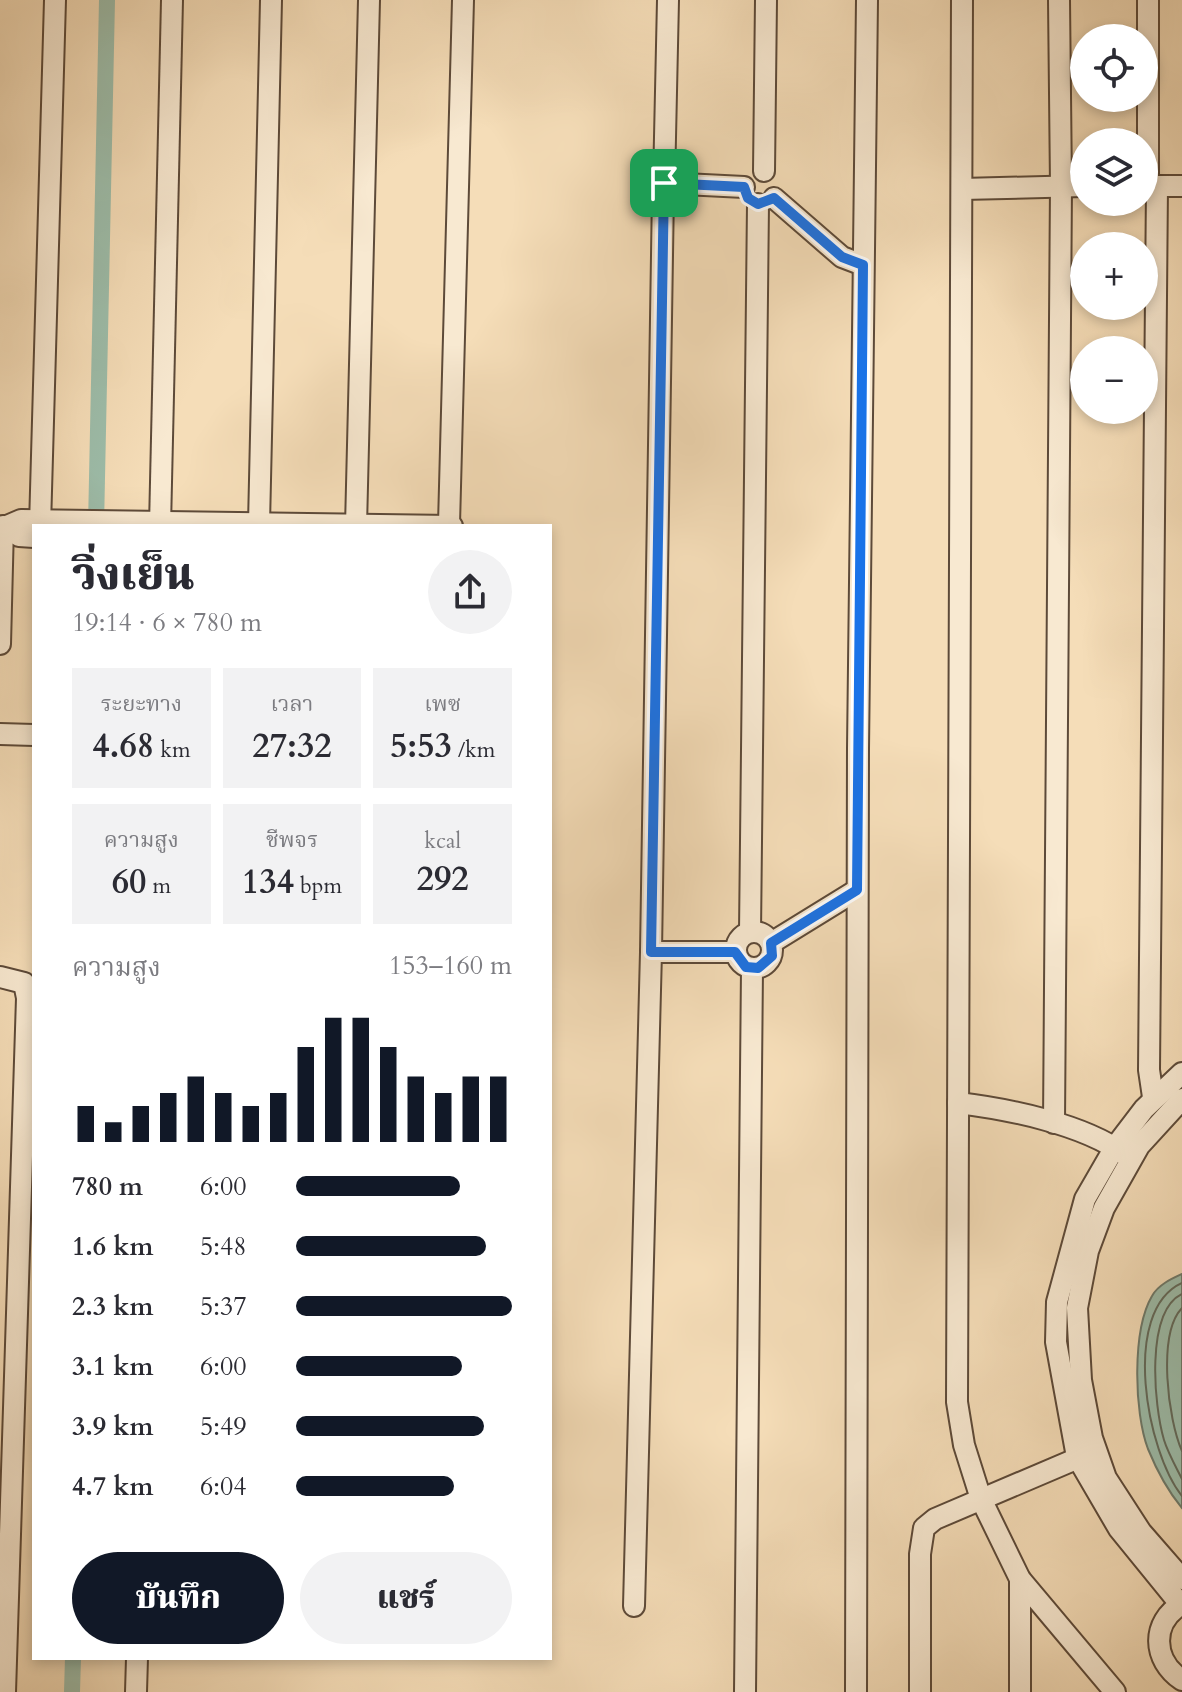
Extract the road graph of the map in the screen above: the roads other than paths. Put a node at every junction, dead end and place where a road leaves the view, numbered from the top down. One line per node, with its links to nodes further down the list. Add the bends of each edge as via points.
1 (55, 0): 24 (street)
2 (172, 0): 27 (street)
3 (271, 0): 28 (street)
4 (369, 0): 29 (street)
5 (463, 0): 30 (street)
6 (668, 0): 14 (street)
7 (766, 0): 13 (street)
8 (867, 0): 23 (street)
9 (962, 0): 20 (street)
10 (1059, 0): 15 (street)
11 (1148, 0): 12 (street)
12 (1149, 128)
13 (764, 171): 19 (street, via 748,176); 21 (street, via 776,181)
14 (664, 183): 19 (street); 39 (street)
15 (1061, 186): 16 (street); 20 (street); 47 (street)
16 (1070, 186)
17 (1158, 186): 18 (street)
18 (1182, 186)
19 (744, 187): 21 (street, via 748,198)
20 (962, 189): 46 (street)
21 (766, 201): 23 (street, via 842,257); 37 (street)
22 (1150, 216): 44 (street)
23 (863, 265): 36 (street)
24 (38, 524)
25 (54, 524): 26 (street)
26 (131, 524)
27 (160, 524)
28 (270, 524)
29 (356, 524)
30 (451, 524)
31 (4, 526): 32 (street, via 19,536); 33 (street)
32 (32, 531)
33 (0, 644)
34 (0, 734): 35 (street)
35 (32, 735)
36 (857, 890): 38 (street); 61 (street)
37 (750, 932): 38 (street); 40 (street, via 739,939)
38 (771, 943): 41 (street, via 769,962)
39 (651, 952): 40 (street); 55 (street)
40 (735, 952): 41 (street)
41 (752, 969): 60 (street)
42 (0, 977): 58 (street, via 24,983 27,998)
43 (1182, 1073): 44 (street)
44 (1153, 1097): 48 (street)
45 (1182, 1099): 49 (street)
46 (958, 1103): 47 (street); 51 (street, via 957,1402)
47 (1054, 1123): 48 (street)
48 (1115, 1147): 49 (street); 50 (street, via 1085,1199 1057,1302 1056,1342)
49 (1132, 1160): 50 (street, via 1104,1208 1088,1251 1077,1308)
50 (1087, 1454): 51 (street); 53 (street, via 1141,1532); 54 (street, via 1119,1529)
51 (981, 1499): 52 (street); 62 (street, via 924,1528)
52 (1020, 1579): 63 (street); 64 (street)
53 (1182, 1579)
54 (1181, 1604): 57 (street, via 1168,1614 1158,1642 1161,1657)
55 (634, 1606)
56 (137, 1660): 59 (street)
57 (1180, 1684)
58 (5, 1692)
59 (136, 1692)
60 (745, 1692)
61 (856, 1692)
62 (920, 1692)
63 (1020, 1692)
64 (1115, 1692)

